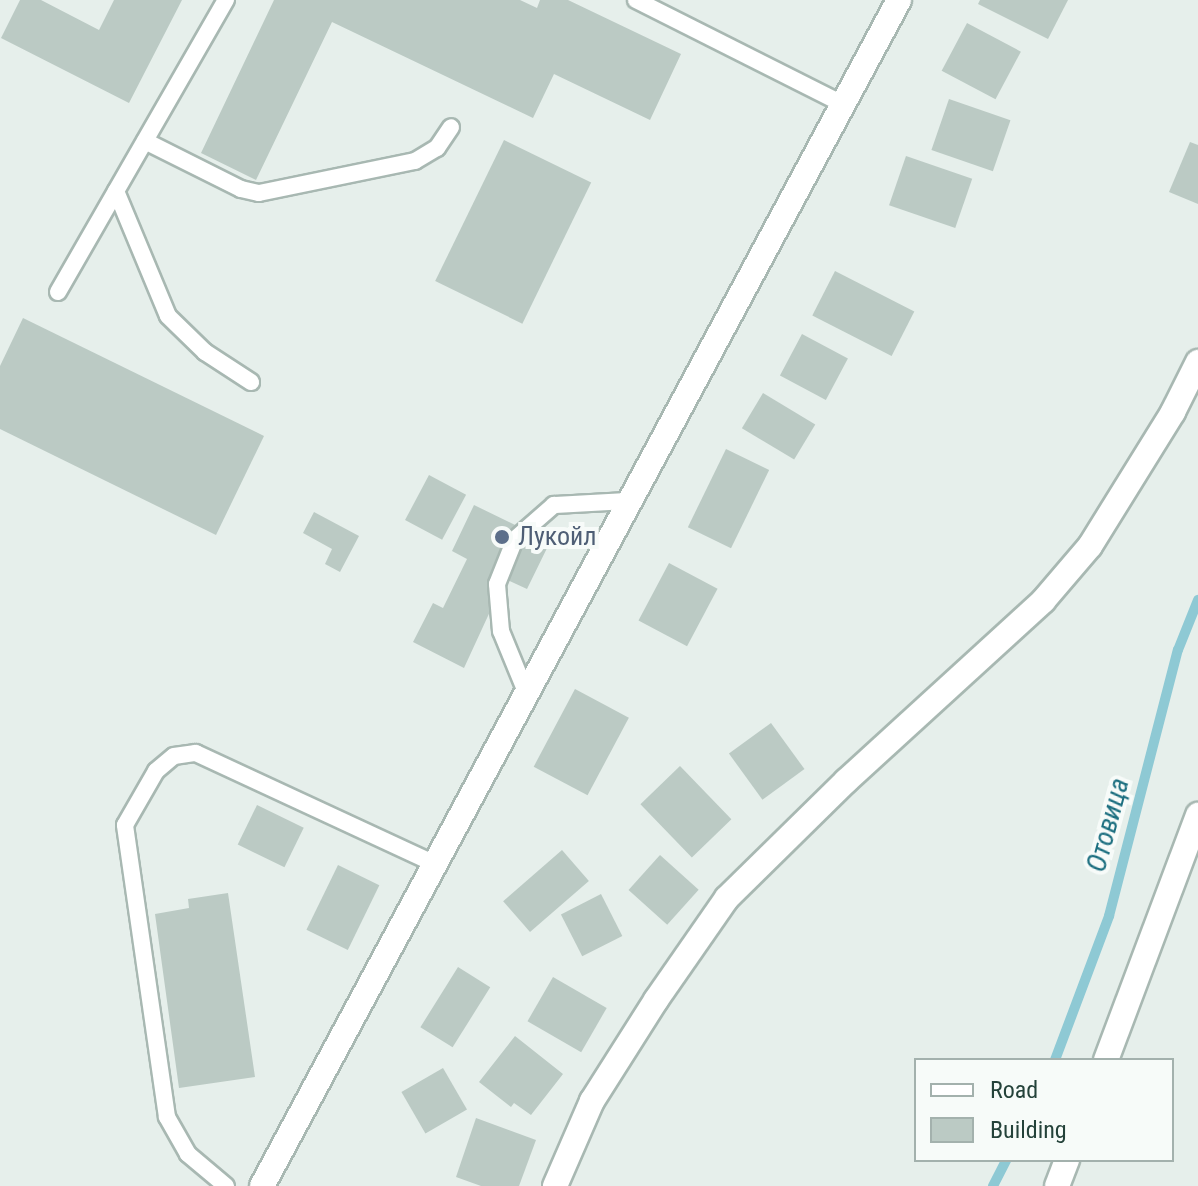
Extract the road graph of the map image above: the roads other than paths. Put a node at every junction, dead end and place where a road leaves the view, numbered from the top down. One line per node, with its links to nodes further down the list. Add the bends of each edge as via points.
1 (226, 0): 6 (lane)
2 (636, 0): 4 (lane)
3 (899, 0): 4 (street)
4 (843, 104): 11 (street)
5 (451, 127): 6 (lane, via 437,148 415,161 259,193)
6 (145, 141): 7 (lane)
7 (116, 191): 8 (lane); 10 (lane, via 168,316 205,352)
8 (58, 292)
9 (1198, 362): 19 (street, via 1090,546 1043,601 727,898 592,1101)
10 (251, 382)
11 (628, 501): 12 (street); 12 (lane, via 554,505 515,539 497,584 501,631)
12 (526, 692): 14 (street)
13 (1198, 815): 15 (street)
14 (435, 864): 17 (lane, via 196,753 174,756 150,781 125,825 167,1117 188,1154); 18 (street)
15 (1107, 1058)
16 (1066, 1162): 20 (street)
17 (226, 1186)
18 (262, 1186)
19 (555, 1186)
20 (1057, 1186)

